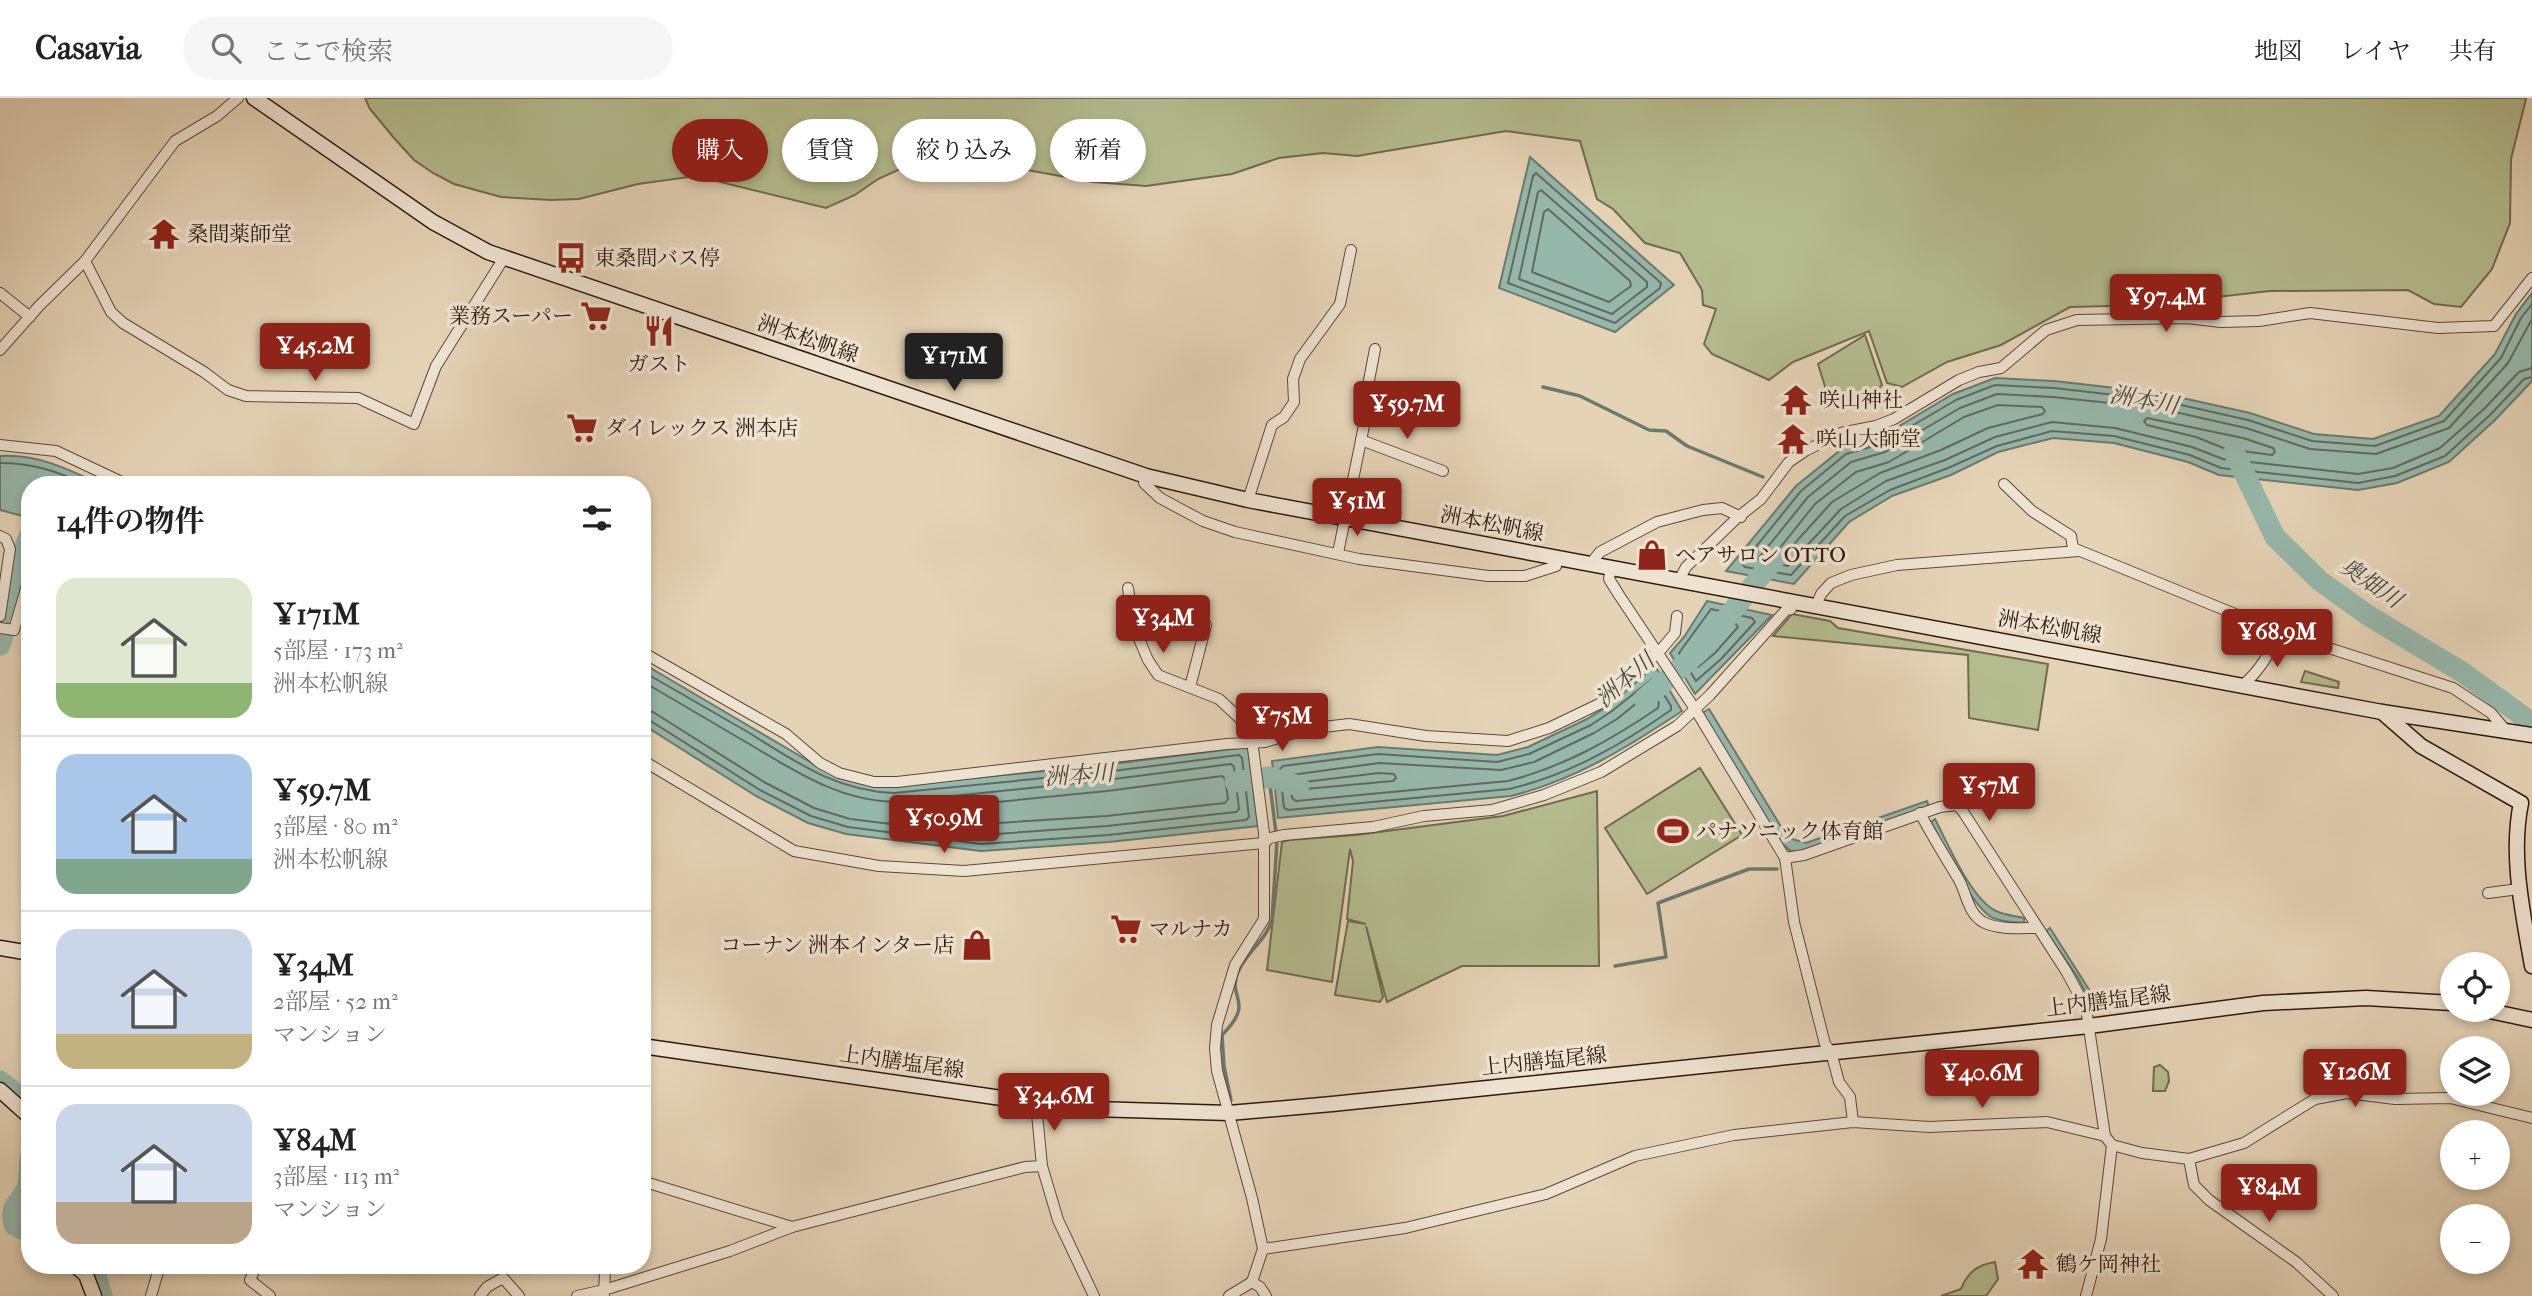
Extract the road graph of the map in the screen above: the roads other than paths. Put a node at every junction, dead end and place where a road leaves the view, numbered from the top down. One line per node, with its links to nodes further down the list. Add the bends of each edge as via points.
1 (238, 98): 5 (street, via 175,141)
2 (254, 98): 4 (main road, 洲本松帆線, via 433,222)
3 (1351, 250): 17 (street, via 1340,304 1300,359 1293,379 1294,402 1272,425)
4 (504, 258): 5 (street, via 436,366 414,424 358,398 246,396 228,390 123,323 111,312); 14 (main road, 洲本松帆線)
5 (85, 261): 8 (street)
6 (2532, 278): 19 (street, via 2494,326 2438,328 2310,313 2259,321 2077,320 2046,330 2001,368 1959,380 1894,419 1841,433 1805,451 1789,461)
7 (0, 293): 8 (street)
8 (30, 317): 10 (street)
9 (1375, 349): 11 (street)
10 (0, 351)
11 (1361, 440): 13 (street); 18 (street)
12 (0, 444): 15 (street, via 55,451)
13 (1443, 471)
14 (1146, 475): 17 (main road, 洲本松帆線); 22 (street, via 1144,483 1160,498 1203,521)
15 (109, 476)
16 (2004, 484): 21 (street, via 2032,511 2071,537 2073,548)
17 (1248, 500): 18 (main road, 洲本松帆線)
18 (1345, 517): 22 (street); 23 (main road, 洲本松帆線)
19 (1741, 517): 24 (street, via 1722,508 1657,522 1600,552); 26 (street, via 1686,566)
20 (0, 536): 31 (street, via 10,548)
21 (2080, 551): 30 (street, via 1897,565 1831,583); 35 (street)
22 (1338, 554): 23 (street, via 1488,576 1525,576 1556,566)
23 (1557, 557): 24 (main road, 洲本松帆線)
24 (1591, 563): 25 (main road, 洲本松帆線)
25 (1611, 567): 26 (main road, 洲本松帆線); 36 (street, via 1609,579)
26 (1686, 581): 28 (main road, 洲本松帆線)
27 (1128, 588): 39 (street, via 1133,625 1158,676)
28 (1790, 605): 30 (main road, 洲本松帆線); 40 (street)
29 (21, 606): 34 (street, via 14,630)
30 (1816, 606): 38 (main road, 洲本松帆線)
31 (0, 616)
32 (1677, 616): 36 (street, via 1675,633)
33 (1206, 625): 39 (street)
34 (0, 628)
35 (2279, 632): 38 (street, via 2268,656); 42 (street, via 2453,688 2491,713)
36 (1660, 654): 40 (street); 44 (street, via 1599,704 1508,741 1426,736 1349,724 1307,729)
37 (651, 657): 44 (street, via 786,734 820,763 874,782)
38 (2244, 684): 41 (main road, 洲本松帆線)
39 (1190, 687): 44 (street, via 1219,699 1243,719)
40 (1694, 707): 48 (street, via 1665,735 1638,752 1544,795 1492,810); 49 (street)
41 (2382, 712): 42 (main road); 46 (main road, 洲本松帆線, via 2421,746)
42 (2508, 733): 43 (main road)
43 (2532, 735)
44 (1253, 745): 48 (street)
45 (651, 765): 48 (street, via 794,851 879,866 964,871)
46 (2526, 806): 50 (main road, 洲本松帆線, via 2518,819)
47 (1920, 813): 49 (street); 52 (street, via 1977,918 2002,927); 52 (street, via 1948,805 1962,810)
48 (1266, 838): 65 (street, via 1264,919 1235,965 1217,1026 1217,1070)
49 (1785, 858): 61 (street, via 1794,922 1825,1044)
50 (2519, 890): 51 (street); 55 (main road, 洲本松帆線)
51 (2488, 893)
52 (2038, 928): 59 (street, via 2066,971)
53 (0, 948): 54 (main road)
54 (21, 952)
55 (2532, 966)
56 (2440, 1002): 59 (main road, 上内膳塩尾線, via 2366,998 2263,1003)
57 (2510, 1015): 58 (main road)
58 (2532, 1020)
59 (2089, 1026): 61 (main road, 上内膳塩尾線); 68 (street)
60 (651, 1047): 63 (main road, 上内膳塩尾線)
61 (1831, 1052): 65 (main road, 上内膳塩尾線); 67 (street, via 1839,1082 1850,1097)
62 (0, 1090): 64 (main road)
63 (1036, 1103): 65 (main road, 上内膳塩尾線); 71 (street)
64 (21, 1109)
65 (1229, 1113): 74 (street)
66 (2532, 1118): 70 (street, via 2450,1098 2395,1099 2347,1093 2315,1099 2244,1143)
67 (1853, 1122): 68 (street, via 1929,1127 2047,1122); 74 (street, via 1734,1135 1635,1156 1546,1194 1405,1228)
68 (2105, 1136): 69 (street)
69 (2112, 1146): 70 (street); 90 (street, via 2101,1239)
70 (2189, 1159): 91 (street, via 2194,1185 2209,1200 2296,1262)
71 (1042, 1166): 73 (street); 87 (street, via 1058,1220)
72 (651, 1184): 73 (street)
73 (792, 1227): 80 (street)
74 (1263, 1249): 79 (street)
75 (85, 1274): 81 (main road)
76 (157, 1274): 82 (street)
77 (253, 1274): 83 (street, via 250,1280)
78 (606, 1274): 80 (street)
79 (1252, 1282): 88 (street); 89 (street)
80 (604, 1293): 86 (street)
81 (94, 1296)
82 (151, 1296)
83 (270, 1296)
84 (480, 1296): 85 (street, via 503,1278)
85 (519, 1296)
86 (577, 1296)
87 (1094, 1296)
88 (1229, 1296)
89 (1266, 1296)
90 (2086, 1296)
91 (2333, 1296)

